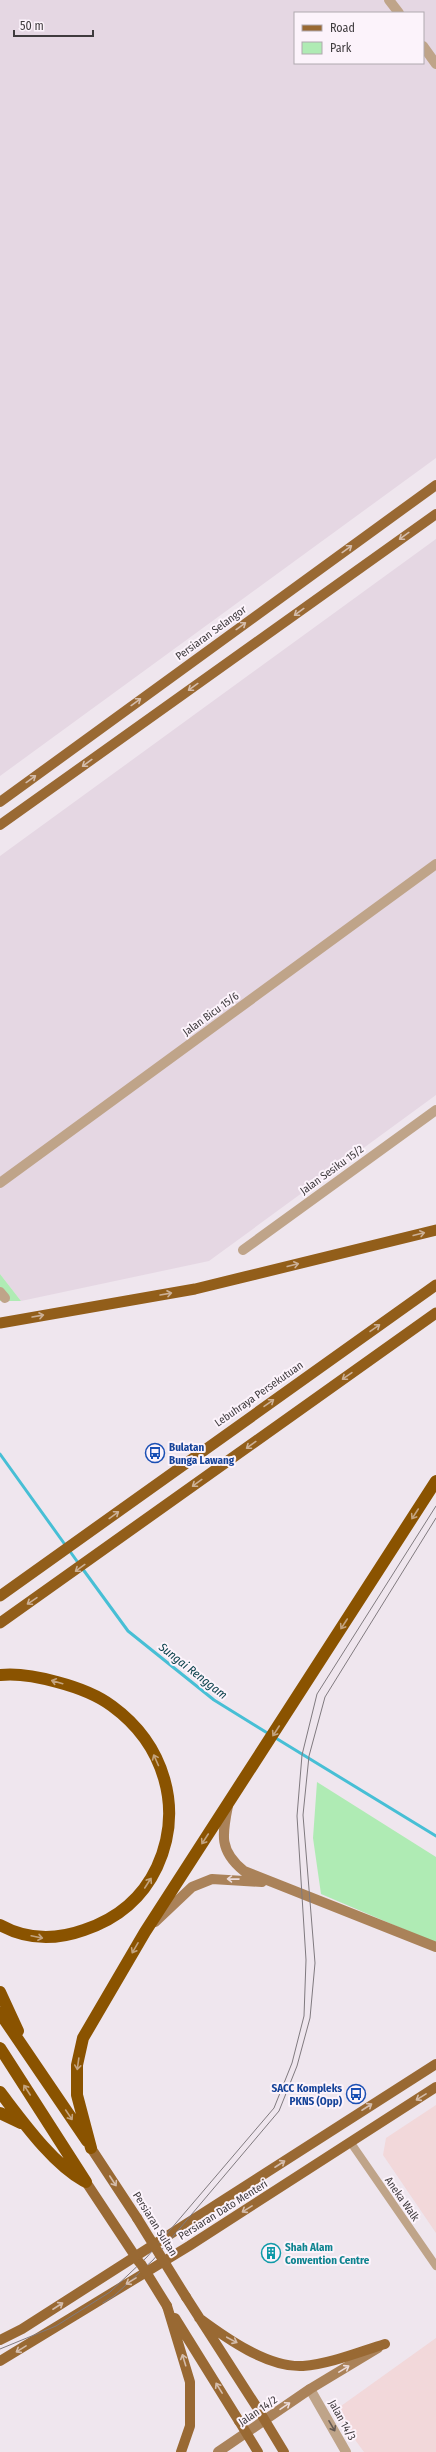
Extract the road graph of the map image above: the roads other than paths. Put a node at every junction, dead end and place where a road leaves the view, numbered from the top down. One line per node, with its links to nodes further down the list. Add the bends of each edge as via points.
1 (389, 0): 2 (street)
2 (397, 12)
3 (424, 47): 4 (street)
4 (436, 64)
5 (436, 485): 7 (main road, Persiaran Selangor, one-way to 5)
6 (436, 514): 8 (main road, one-way to 8)
7 (0, 802)
8 (0, 825)
9 (436, 864): 11 (street, Jalan Bicu 15/6)
10 (436, 1110): 13 (street, Jalan Sesiku 15/2)
11 (0, 1183)
12 (436, 1230): 16 (highway, one-way to 12, via 194,1289)
13 (244, 1250)
14 (436, 1285): 18 (highway, Lebuhraya Persekutuan, one-way to 14)
15 (436, 1314): 21 (highway, one-way to 21)
16 (0, 1323)
17 (436, 1482): 23 (highway, one-way to 23)
18 (26, 1578): 19 (highway); 20 (highway, Lebuhraya Persekutuan)
19 (0, 1586)
20 (0, 1596)
21 (0, 1623)
22 (0, 1675): 25 (highway, one-way to 22, via 11,1931 43,1938 72,1934 103,1924 134,1901 149,1883 166,1847 169,1829 169,1803 165,1779 151,1750 134,1727 112,1706 79,1688 42,1678)
23 (228, 1804): 24 (main road, via 224,1838 225,1849 231,1860 244,1871); 26 (highway, one-way to 26)
24 (272, 1883): 26 (main road, one-way to 26, via 212,1879 192,1886); 27 (main road)
25 (0, 1925)
26 (144, 1932): 38 (highway, one-way to 38, via 83,2038 77,2065 77,2094)
27 (436, 1947)
28 (0, 1992): 31 (highway)
29 (0, 2013): 31 (highway, Persiaran Sultan)
30 (0, 2048): 39 (highway, one-way to 30)
31 (27, 2055): 38 (highway, Persiaran Sultan, one-way to 38)
32 (436, 2064): 43 (main road, Persiaran Dato Menteri, one-way to 32, via 22,2330)
33 (436, 2088): 37 (main road, Persiaran Dato Menteri, one-way to 37)
34 (0, 2092): 36 (highway)
35 (0, 2112): 36 (highway)
36 (24, 2124): 39 (highway, via 71,2173)
37 (351, 2143): 40 (street, Aneka Walk); 44 (main road, Persiaran Dato Menteri, one-way to 44, via 189,2246)
38 (92, 2148): 42 (main road, Persiaran Sultan, one-way to 42, bridge)
39 (86, 2182): 41 (main road, bridge)
40 (436, 2266)
41 (167, 2306): 46 (main road, one-way to 41, via 190,2426 190,2382); 48 (main road, one-way to 41, bridge)
42 (199, 2318): 45 (main road, Jalan 14/2, via 268,2360 285,2365 321,2363 385,2344); 49 (main road, Persiaran Sultan, bridge)
43 (0, 2340)
44 (0, 2361)
45 (310, 2389): 47 (main road, Jalan 14/2, one-way to 45); 50 (street, Jalan 14/3, one-way to 50)
46 (181, 2452)
47 (218, 2452)
48 (258, 2452)
49 (284, 2452)
50 (346, 2452)

